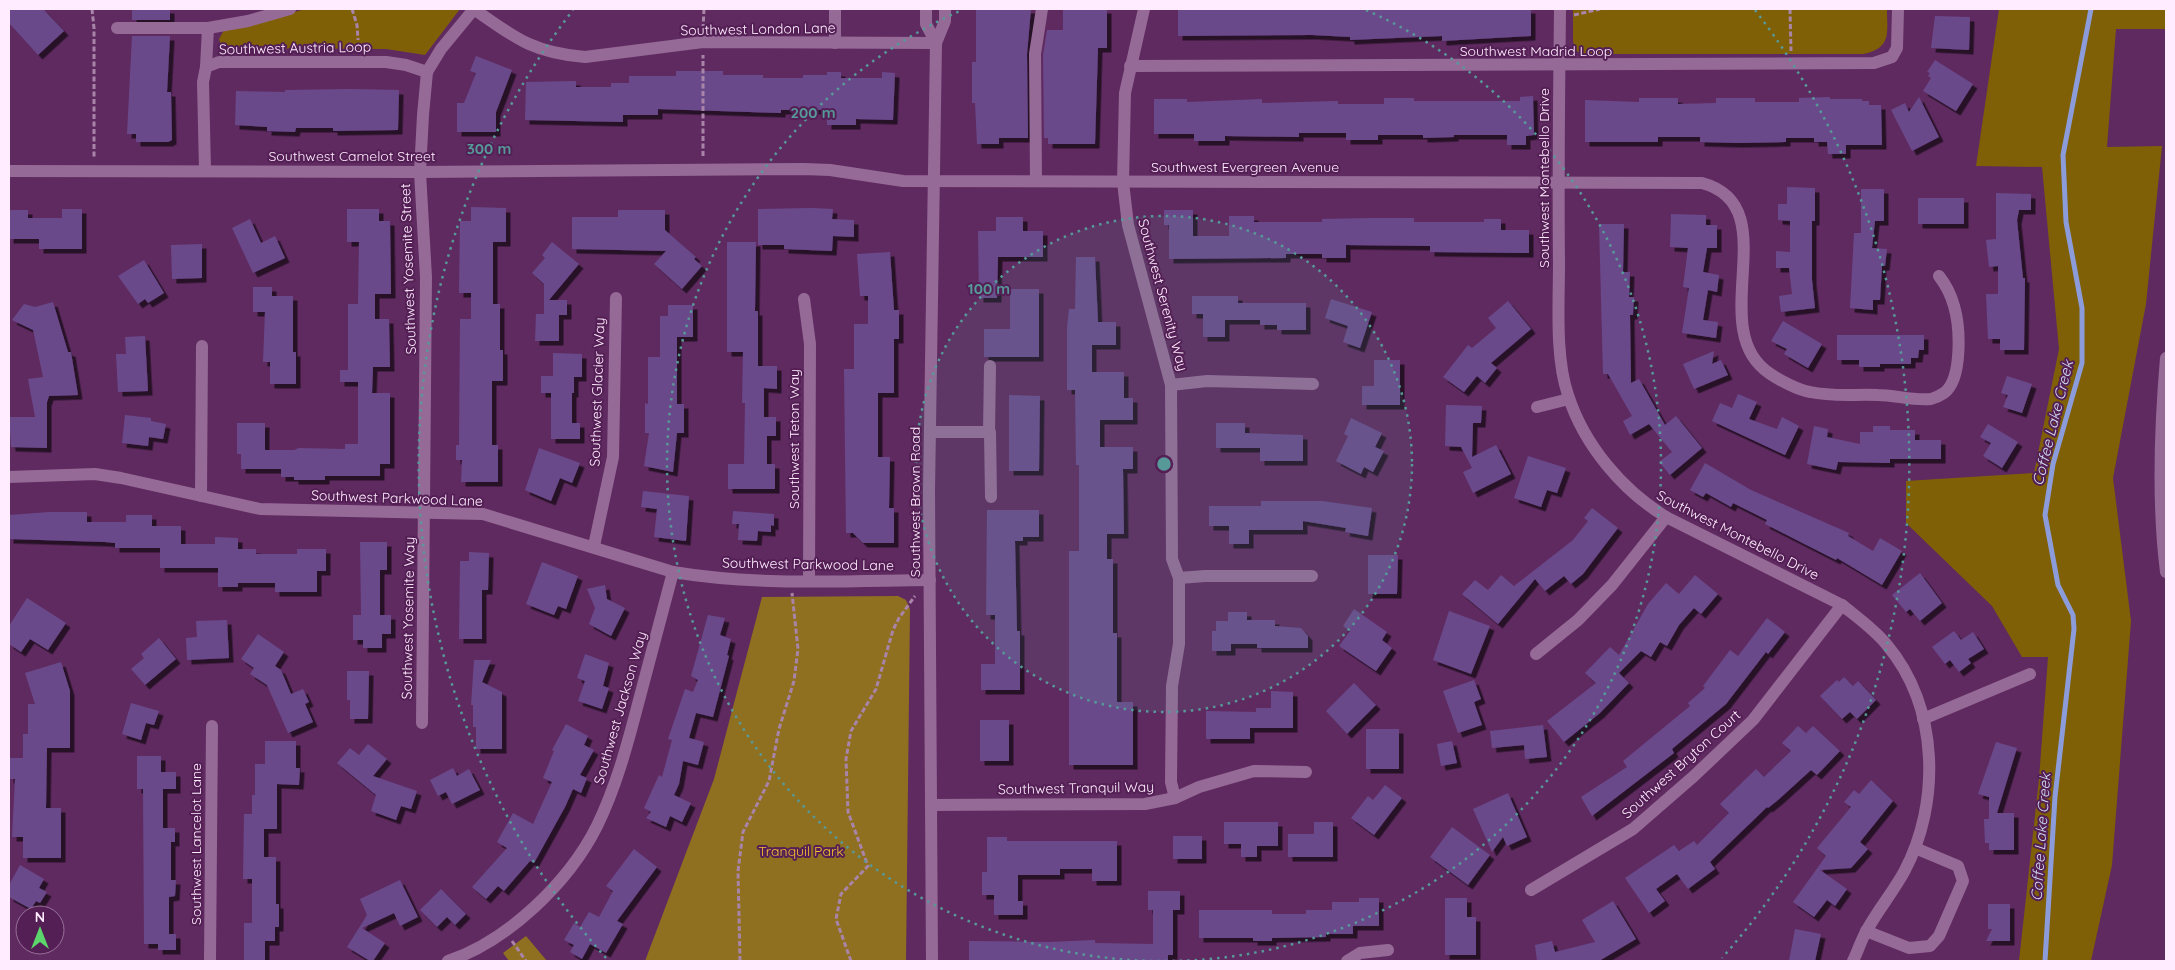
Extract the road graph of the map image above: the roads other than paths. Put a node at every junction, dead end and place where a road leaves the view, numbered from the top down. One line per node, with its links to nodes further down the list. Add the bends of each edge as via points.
1 (290, 9): 11 (street)
2 (474, 9): 12 (street, Southwest London Lane, via 528,45 566,56 607,56 703,42); 17 (street, Southwest Yosemite Street, via 441,48)
3 (836, 9): 12 (street)
4 (926, 9): 13 (street, Southwest Brown Road, via 926,24)
5 (945, 9): 13 (street, Southwest Brown Road, via 945,21)
6 (1042, 9): 22 (street, via 1035,54)
7 (1144, 9): 14 (street, Southwest Serenity Way)
8 (1898, 9): 15 (street, Southwest Madrid Loop, via 1897,48 1892,57 1874,64)
9 (1560, 13): 15 (street, Southwest Montebello Drive)
10 (116, 28): 11 (street)
11 (208, 28): 16 (street)
12 (835, 43): 13 (street, Southwest London Lane)
13 (936, 43): 21 (street, Southwest Brown Road)
14 (1130, 66): 15 (street, Southwest Madrid Loop); 23 (street, Southwest Serenity Way, via 1125,93)
15 (1559, 66): 24 (street, Southwest Montebello Drive)
16 (206, 67): 17 (street, Southwest Austria Loop, via 219,62 386,62 406,64); 18 (street, Southwest Austria Loop, via 203,82)
17 (427, 72): 20 (street, Southwest Yosemite Street)
18 (205, 170): 19 (street, Southwest Camelot Street); 20 (street, Southwest Camelot Street)
19 (9, 171)
20 (420, 172): 21 (street, Southwest Camelot Street, via 830,170 897,181); 40 (street, Southwest Yosemite Street, via 426,277)
21 (933, 181): 22 (street, Southwest Evergreen Avenue); 35 (street, Southwest Brown Road)
22 (1036, 181): 23 (street, Southwest Evergreen Avenue)
23 (1123, 182): 24 (street, Southwest Evergreen Avenue); 32 (street, Southwest Serenity Way, via 1128,225)
24 (1557, 183): 25 (street, Southwest Evergreen Avenue, via 1702,183 1718,187 1732,199 1741,216 1744,236 1742,315 1748,351 1769,373 1808,392 1918,399 1946,392 1955,377 1958,324 1948,288); 33 (street, Southwest Montebello Drive, via 1561,356)
25 (1939, 276)
26 (616, 298): 42 (street, Southwest Glacier Way, via 613,457)
27 (804, 299): 47 (street, Southwest Teton Way, via 810,344)
28 (202, 346): 38 (street)
29 (2166, 358): 44 (street, via 2161,462)
30 (990, 366): 36 (street)
31 (1313, 384): 32 (street, via 1207,381)
32 (1171, 385): 46 (street, Southwest Serenity Way, via 1172,559)
33 (1570, 399): 34 (street); 41 (street, Southwest Montebello Drive, via 1583,429 1612,472 1635,496)
34 (1537, 407)
35 (930, 432): 36 (street); 48 (street, Southwest Brown Road)
36 (989, 432): 39 (street)
37 (9, 477): 38 (street, Southwest Parkwood Lane, via 94,474)
38 (201, 496): 40 (street, Southwest Parkwood Lane, via 260,510)
39 (991, 497)
40 (425, 514): 42 (street, Southwest Parkwood Lane, via 483,514); 53 (street, Southwest Yosemite Way)
41 (1666, 517): 49 (street, Southwest Montebello Drive); 50 (street, via 1578,620)
42 (594, 546): 43 (street, Southwest Parkwood Lane)
43 (673, 572): 47 (street, Southwest Parkwood Lane, via 735,580); 63 (street, Southwest Jackson Way, via 624,756 596,827 580,853 532,909 505,931 461,957)
44 (2166, 572)
45 (1312, 576): 46 (street)
46 (1179, 578): 56 (street, Southwest Serenity Way, via 1179,644 1172,686 1171,782)
47 (808, 580): 48 (street, Southwest Parkwood Lane)
48 (930, 580): 57 (street, Southwest Brown Road)
49 (1842, 605): 52 (street, Southwest Montebello Drive, via 1868,624 1897,659 1915,690); 59 (street, Southwest Bryton Court, via 1753,720 1694,776 1633,828)
50 (1536, 654)
51 (2030, 674): 52 (street)
52 (1923, 719): 58 (street, Southwest Montebello Drive, via 1930,764 1928,803)
53 (422, 722)
54 (212, 726): 62 (street, Southwest Lancelot Lane)
55 (1306, 772): 56 (street, Southwest Tranquil Way, via 1254,771 1199,786)
56 (1176, 798): 57 (street, Southwest Tranquil Way, via 1145,804)
57 (932, 805): 64 (street, Southwest Brown Road)
58 (1915, 848): 60 (street, Southwest Montebello Drive, via 1904,872); 60 (street, via 1958,866 1964,881 1939,936 1930,946 1908,948)
59 (1531, 890)
60 (1866, 931): 66 (street, Southwest Montebello Drive)
61 (1388, 950): 65 (street, via 1360,953)
62 (210, 961)
63 (448, 961)
64 (932, 961)
65 (1347, 961)
66 (1853, 961)

